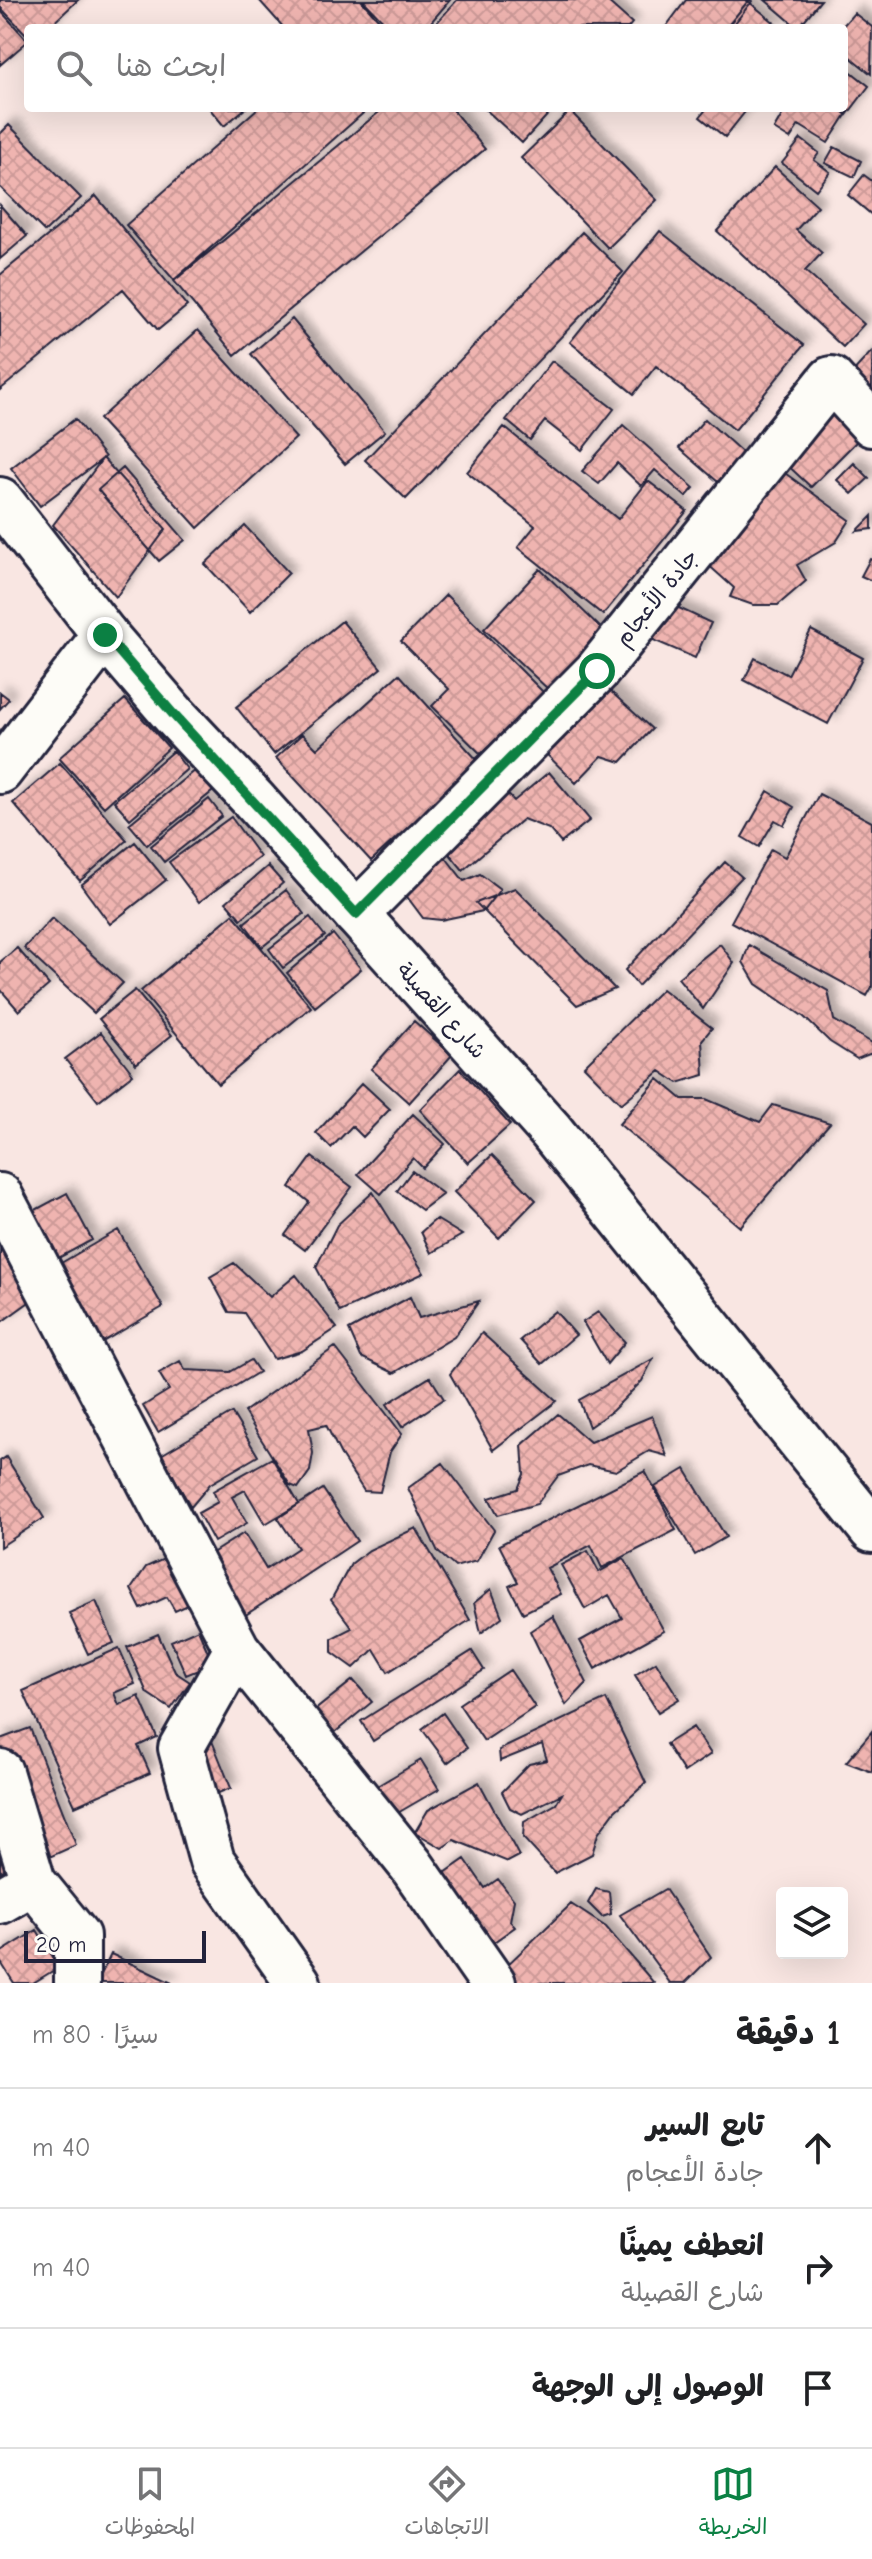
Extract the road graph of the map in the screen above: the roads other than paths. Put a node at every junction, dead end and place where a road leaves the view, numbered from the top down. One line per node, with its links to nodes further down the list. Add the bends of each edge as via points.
1 (872, 424): 5 (street, جادة الأعجام, via 831,379 597,671)
2 (0, 500): 3 (street, شارع القصيلة)
3 (105, 635): 4 (street); 5 (street, شارع القصيلة)
4 (0, 771)
5 (356, 914): 7 (street, شارع القصيلة, via 551,1131)
6 (0, 1196): 8 (street)
7 (872, 1530)
8 (237, 1649): 12 (street, via 181,1748 212,1861); 13 (street, via 411,1865)
9 (0, 1772): 10 (street)
10 (16, 1892): 11 (street, via 77,1936)
11 (77, 1983)
12 (298, 1983)
13 (493, 1983)

